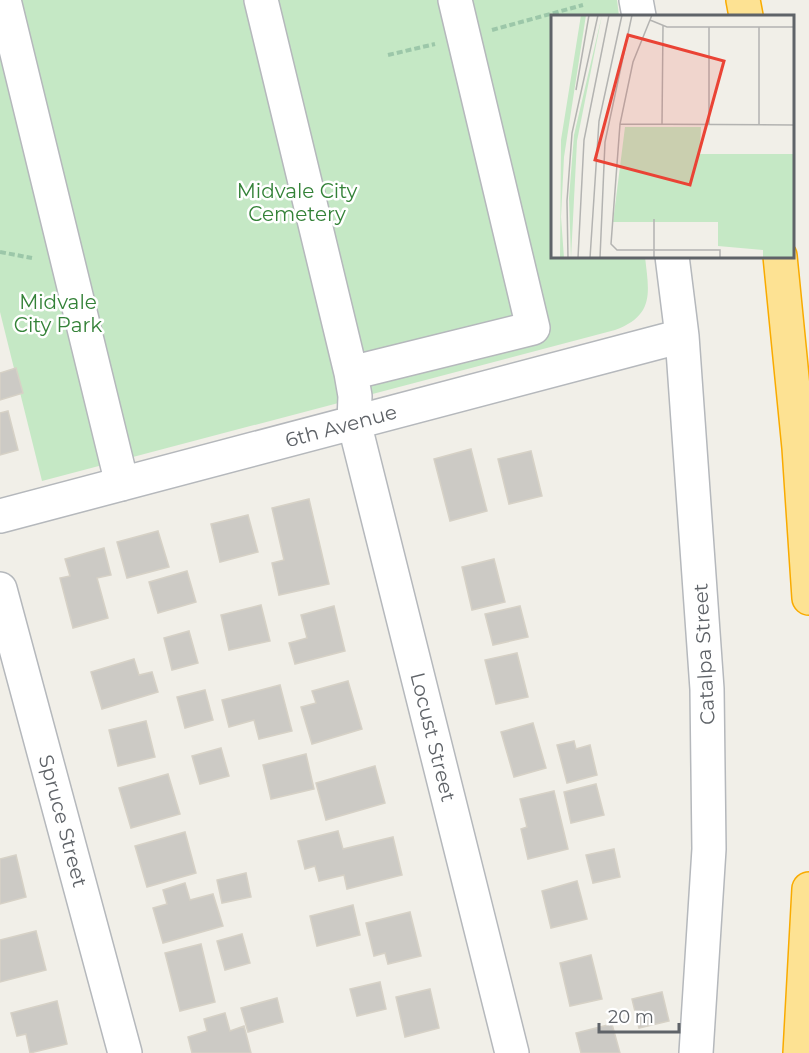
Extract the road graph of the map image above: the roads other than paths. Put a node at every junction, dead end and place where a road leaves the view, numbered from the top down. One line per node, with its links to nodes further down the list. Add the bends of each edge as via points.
1 (4, 0): 13 (street)
2 (261, 0): 11 (street, Locust Street)
3 (455, 0): 11 (street, via 533,328)
4 (636, 0): 6 (street)
5 (743, 0): 7 (highway)
6 (639, 15)
7 (746, 15)
8 (672, 258): 10 (street, Catalpa Street)
9 (780, 258): 16 (highway)
10 (682, 336): 12 (street, 6th Avenue); 20 (street, Catalpa Street, via 707,689 709,849)
11 (351, 373): 12 (street, Locust Street)
12 (354, 422): 13 (street, 6th Avenue); 19 (street, Locust Street)
13 (122, 484): 14 (street, 6th Avenue)
14 (0, 516)
15 (0, 589): 18 (street, Spruce Street)
16 (809, 598)
17 (809, 890): 21 (highway)
18 (125, 1053)
19 (512, 1053)
20 (696, 1053)
21 (800, 1053)

